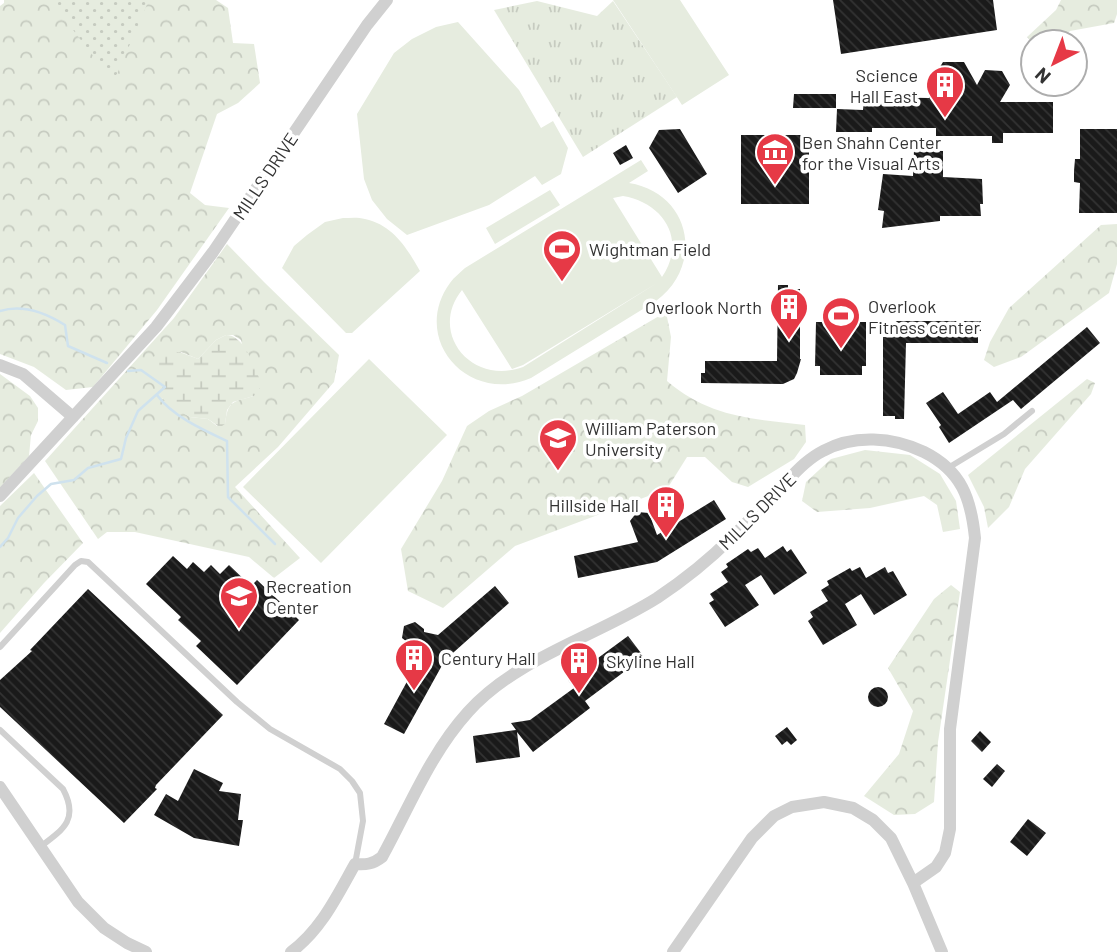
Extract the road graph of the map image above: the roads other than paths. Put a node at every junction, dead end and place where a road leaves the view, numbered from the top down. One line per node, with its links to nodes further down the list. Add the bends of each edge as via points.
1 (387, 0): 4 (street, MILLS DRIVE, via 213,252 156,327)
2 (0, 365): 4 (street, via 23,374)
3 (1032, 411): 5 (lane)
4 (73, 418): 6 (street, MILLS DRIVE)
5 (948, 468): 11 (street, MILLS DRIVE, via 911,445 889,440 861,439 823,450 729,541 657,598 516,672 468,711 431,762 382,857 374,863); 12 (street, MILLS DRIVE, via 964,492 975,538 950,729 950,829 945,853 936,867)
6 (0, 496)
7 (0, 647): 11 (lane, via 75,565 88,562 237,702 270,729 340,769 352,781 360,793 363,821)
8 (0, 730): 10 (lane, via 63,789 69,801 70,816 62,831)
9 (0, 786): 10 (street)
10 (40, 847): 13 (street, via 90,916)
11 (355, 864): 14 (street, via 321,922)
12 (913, 883): 15 (street, via 891,838 873,820 853,808 824,802 792,807 774,816 752,838); 16 (street)
13 (146, 952)
14 (291, 952)
15 (673, 952)
16 (942, 952)

